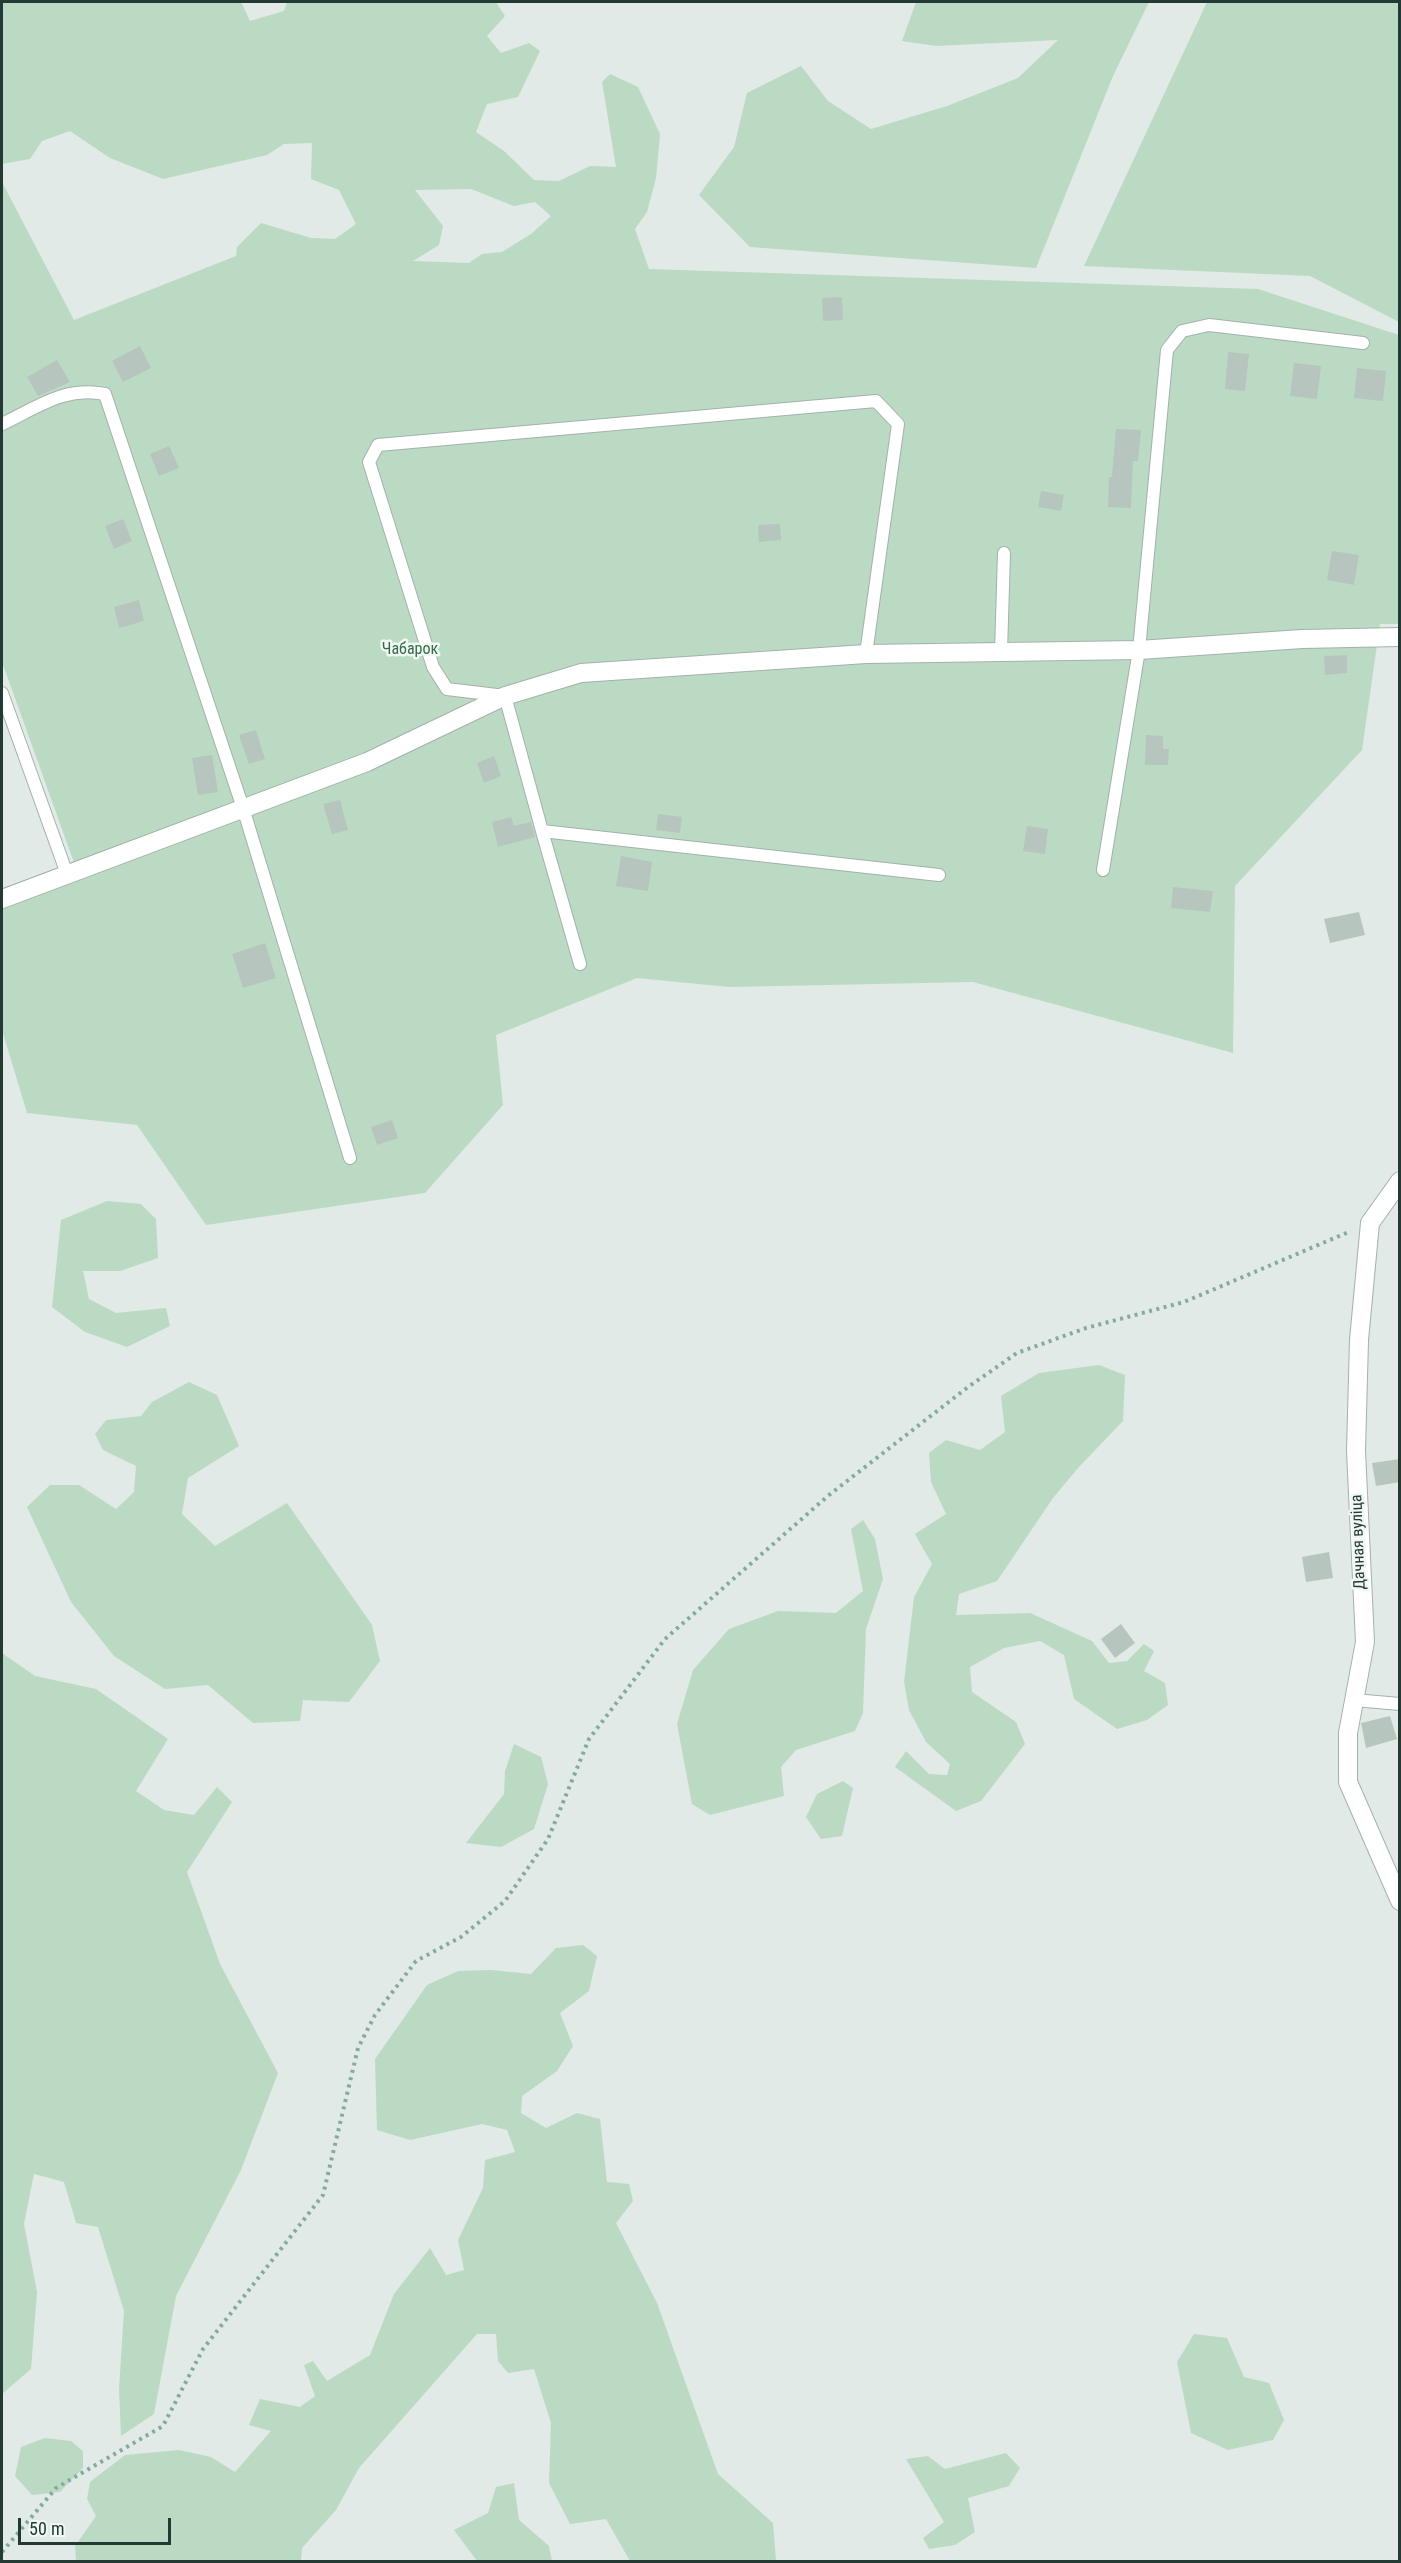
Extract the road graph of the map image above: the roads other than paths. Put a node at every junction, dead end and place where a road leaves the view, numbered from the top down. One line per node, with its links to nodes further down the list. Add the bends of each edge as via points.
1 (1364, 343): 5 (lane, via 1209,325 1182,331 1167,350)
2 (2, 424): 10 (lane, via 67,393 105,394)
3 (1004, 553): 6 (lane)
4 (1400, 637): 5 (street)
5 (1139, 650): 6 (street); 12 (lane)
6 (1000, 652): 7 (street)
7 (866, 654): 9 (street, via 582,673); 9 (lane, via 898,424 876,401 378,445 369,462 433,668 447,689)
8 (2, 693): 13 (lane)
9 (505, 696): 10 (street, via 367,762); 11 (lane)
10 (243, 808): 13 (street); 17 (lane)
11 (542, 831): 14 (lane); 16 (lane)
12 (1103, 870)
13 (67, 874): 15 (street)
14 (939, 874)
15 (2, 899)
16 (580, 964)
17 (350, 1158)
18 (1400, 1181): 19 (street, Дачная вуліца, via 1370,1223 1359,1340 1356,1451 1365,1642)
19 (1354, 1700): 20 (lane); 21 (street, Дачная вуліца, via 1348,1733 1348,1782)
20 (1400, 1704)
21 (1400, 1900)

